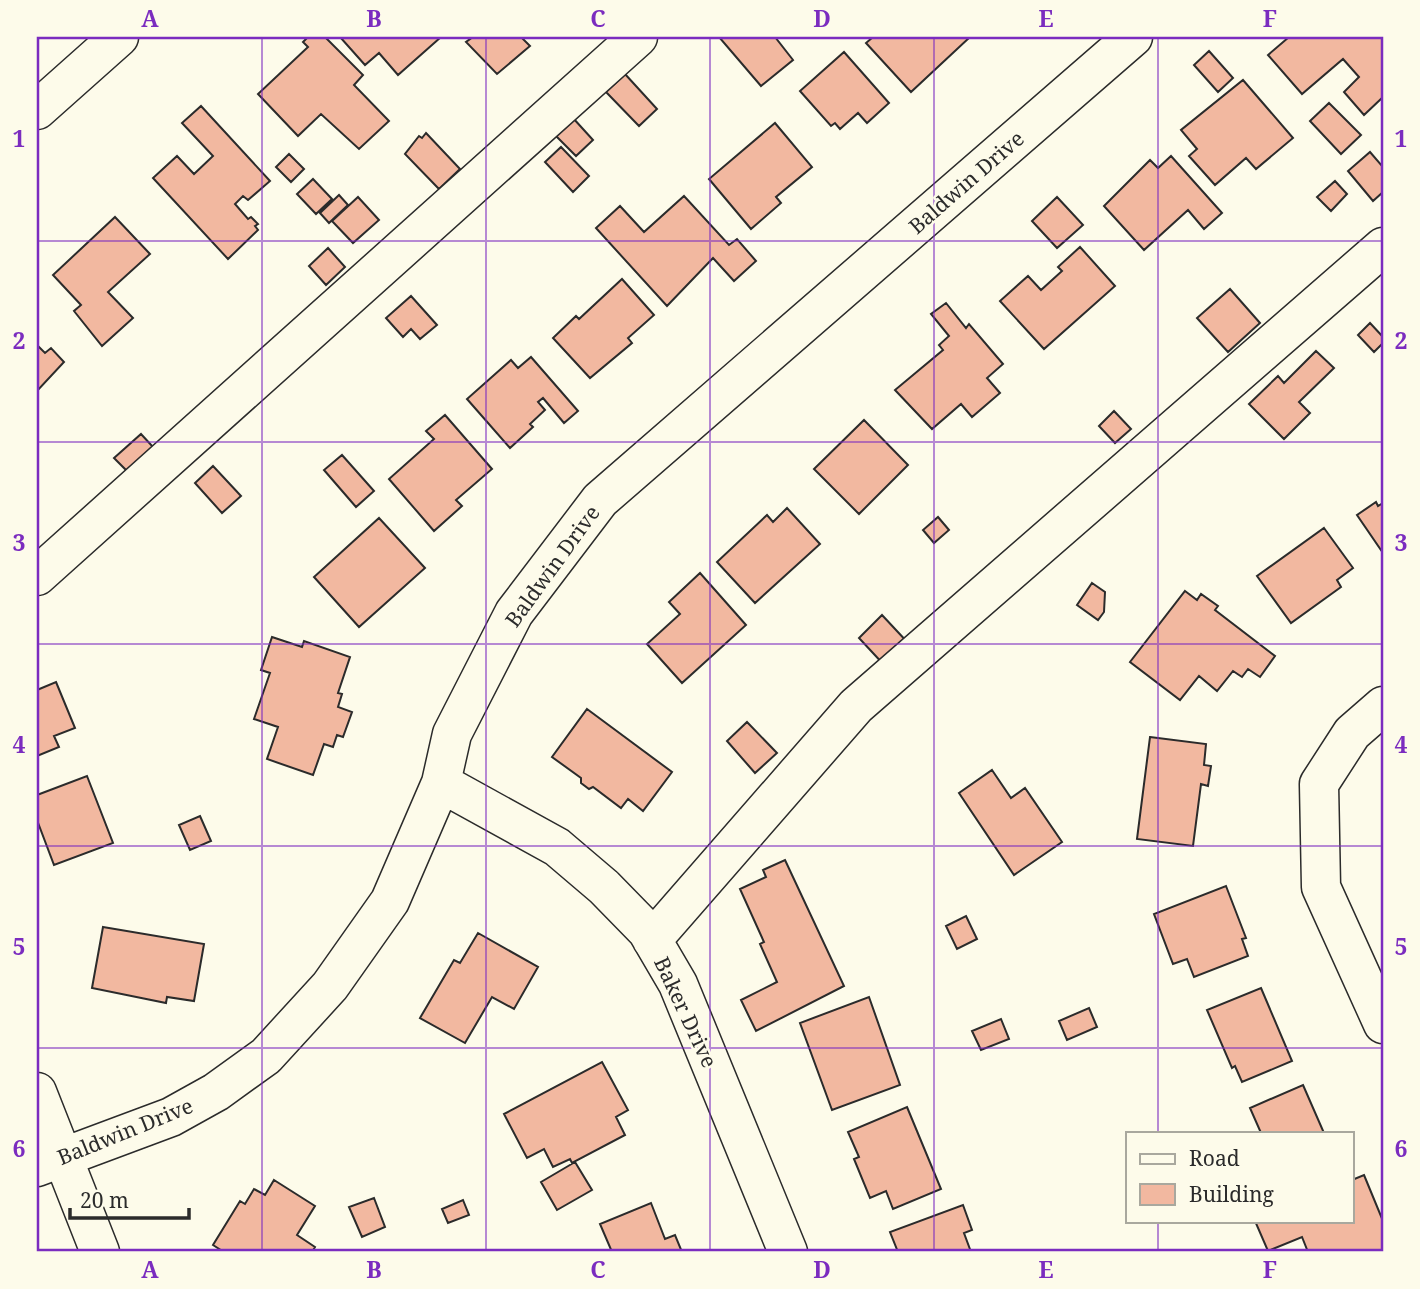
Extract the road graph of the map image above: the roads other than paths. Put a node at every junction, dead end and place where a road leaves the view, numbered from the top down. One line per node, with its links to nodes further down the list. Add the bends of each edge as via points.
1 (119, 37): 4 (street)
2 (638, 37): 6 (street)
3 (1133, 37): 8 (street, Baldwin Drive, via 600,500 514,613 452,734)
4 (37, 110)
5 (1383, 247): 9 (street, via 856,706)
6 (37, 576)
7 (1383, 706): 10 (street, via 1352,733 1319,784 1321,887)
8 (441, 783): 9 (street, Baker Drive, via 557,847 604,887); 12 (street, Baldwin Drive, via 390,901 330,986 266,1056 171,1117)
9 (652, 940): 14 (street, Baker Drive, via 678,984)
10 (1383, 1024)
11 (37, 1092): 12 (street)
12 (50, 1162): 13 (street)
13 (100, 1252)
14 (788, 1252)

